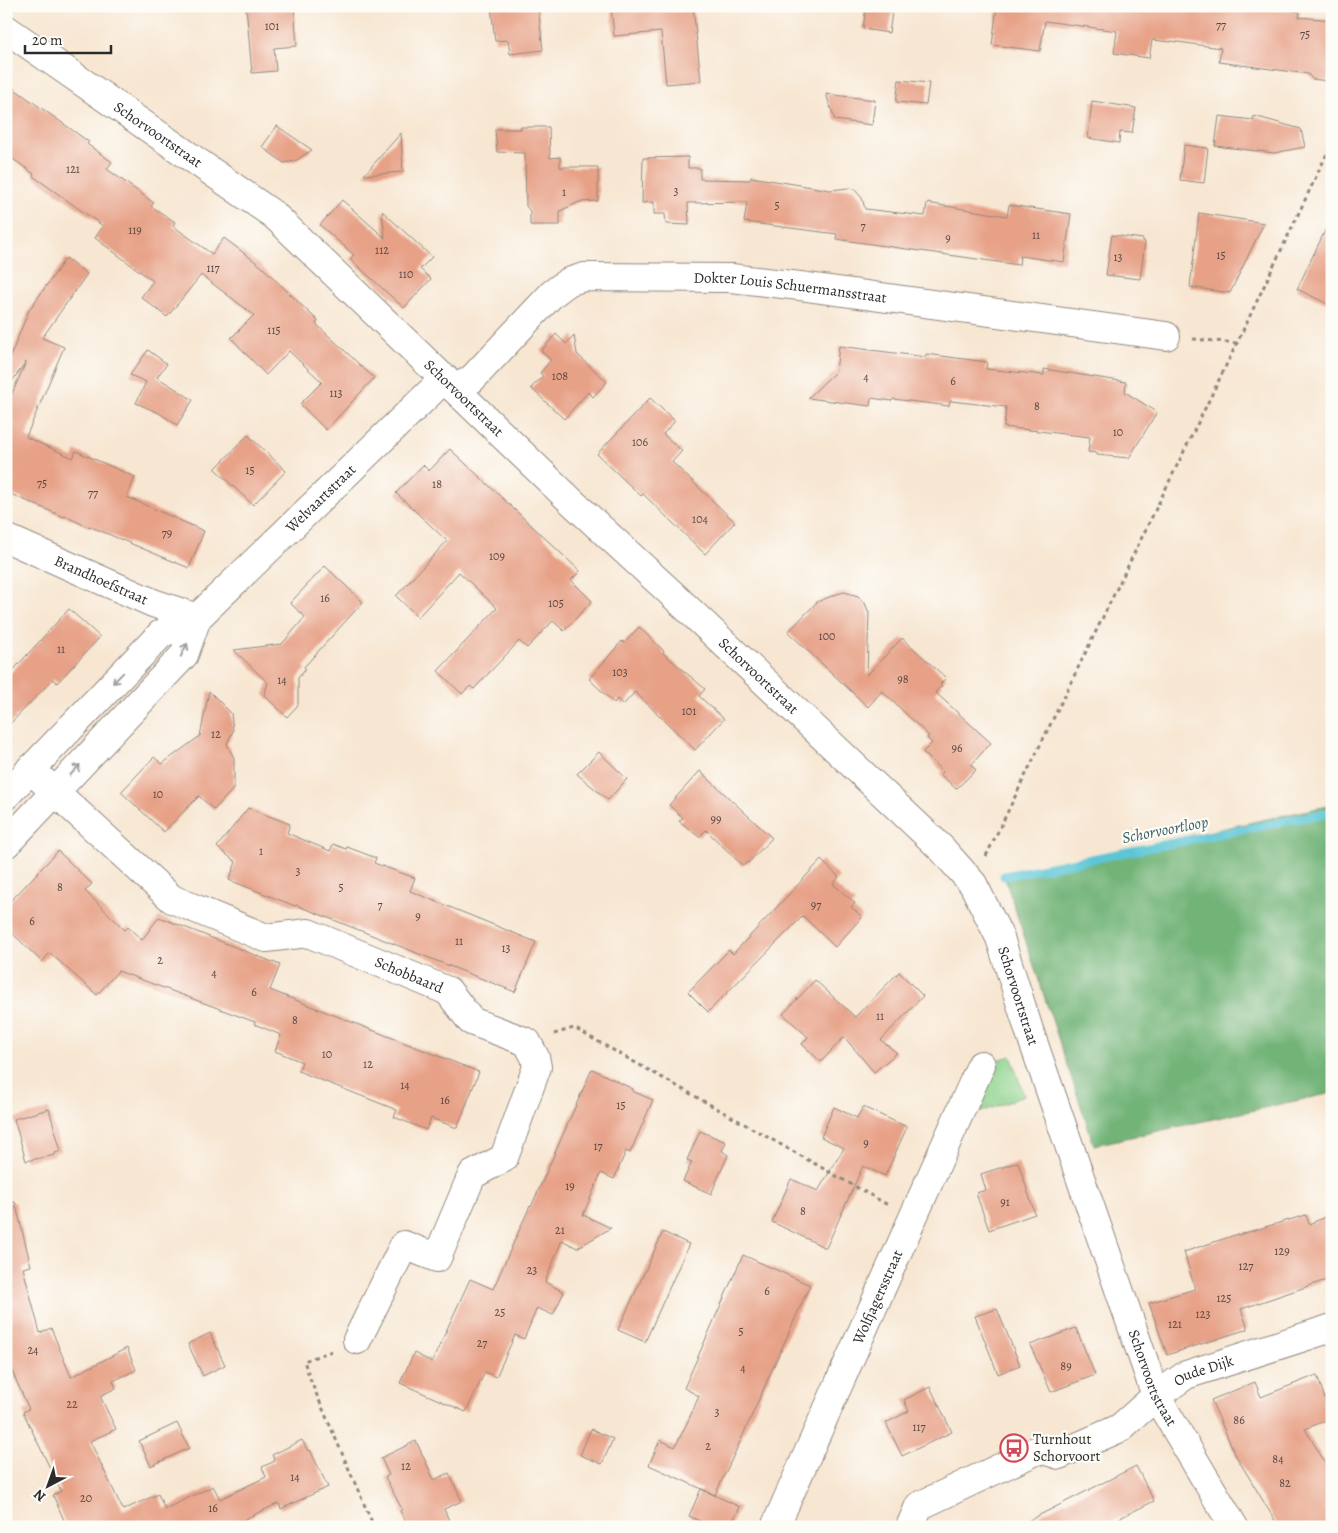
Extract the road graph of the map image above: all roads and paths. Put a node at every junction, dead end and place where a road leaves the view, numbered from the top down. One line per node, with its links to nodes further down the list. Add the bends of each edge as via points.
1 (6, 29): 5 (street, Schorvoortstraat, via 274,215)
2 (1332, 143): 4 (path)
3 (1166, 336): 4 (path); 5 (street, Dokter Louis Schuermansstraat, via 731,278 584,277 568,282 552,294 472,379)
4 (1237, 343): 12 (path)
5 (450, 384): 7 (street, Welvaartstraat); 12 (street, Schorvoortstraat, via 942,849)
6 (6, 538): 7 (street, Brandhoefstraat, via 153,603)
7 (197, 618): 8 (street, Welvaartstraat, one-way to 8, via 161,634); 9 (street, Welvaartstraat, one-way to 7, via 184,655)
8 (30, 769): 9 (street, Schobbaard); 10 (street, Welvaartstraat)
9 (55, 792): 11 (street, Welvaartstraat); 13 (street, Schobbaard, via 172,898 266,938 308,933 448,991 471,1021)
10 (6, 796)
11 (6, 844)
12 (973, 884): 18 (street, Schorvoortstraat, via 1000,938)
13 (526, 1042): 15 (path, via 574,1028); 17 (street, via 537,1066 504,1158 472,1175 437,1258 404,1245)
14 (981, 1065): 15 (street, Wolfjagersstraat)
15 (914, 1219): 20 (street, Wolfjagersstraat)
16 (1332, 1328): 18 (street, Oude Dijk, via 1186,1375)
17 (357, 1340): 19 (path, via 304,1362)
18 (1156, 1396): 21 (street, Oude Dijk, via 1120,1428 1059,1455 1040,1449 919,1506); 22 (street, Schorvoortstraat)
19 (374, 1527)
20 (775, 1527)
21 (910, 1527)
22 (1234, 1527)

